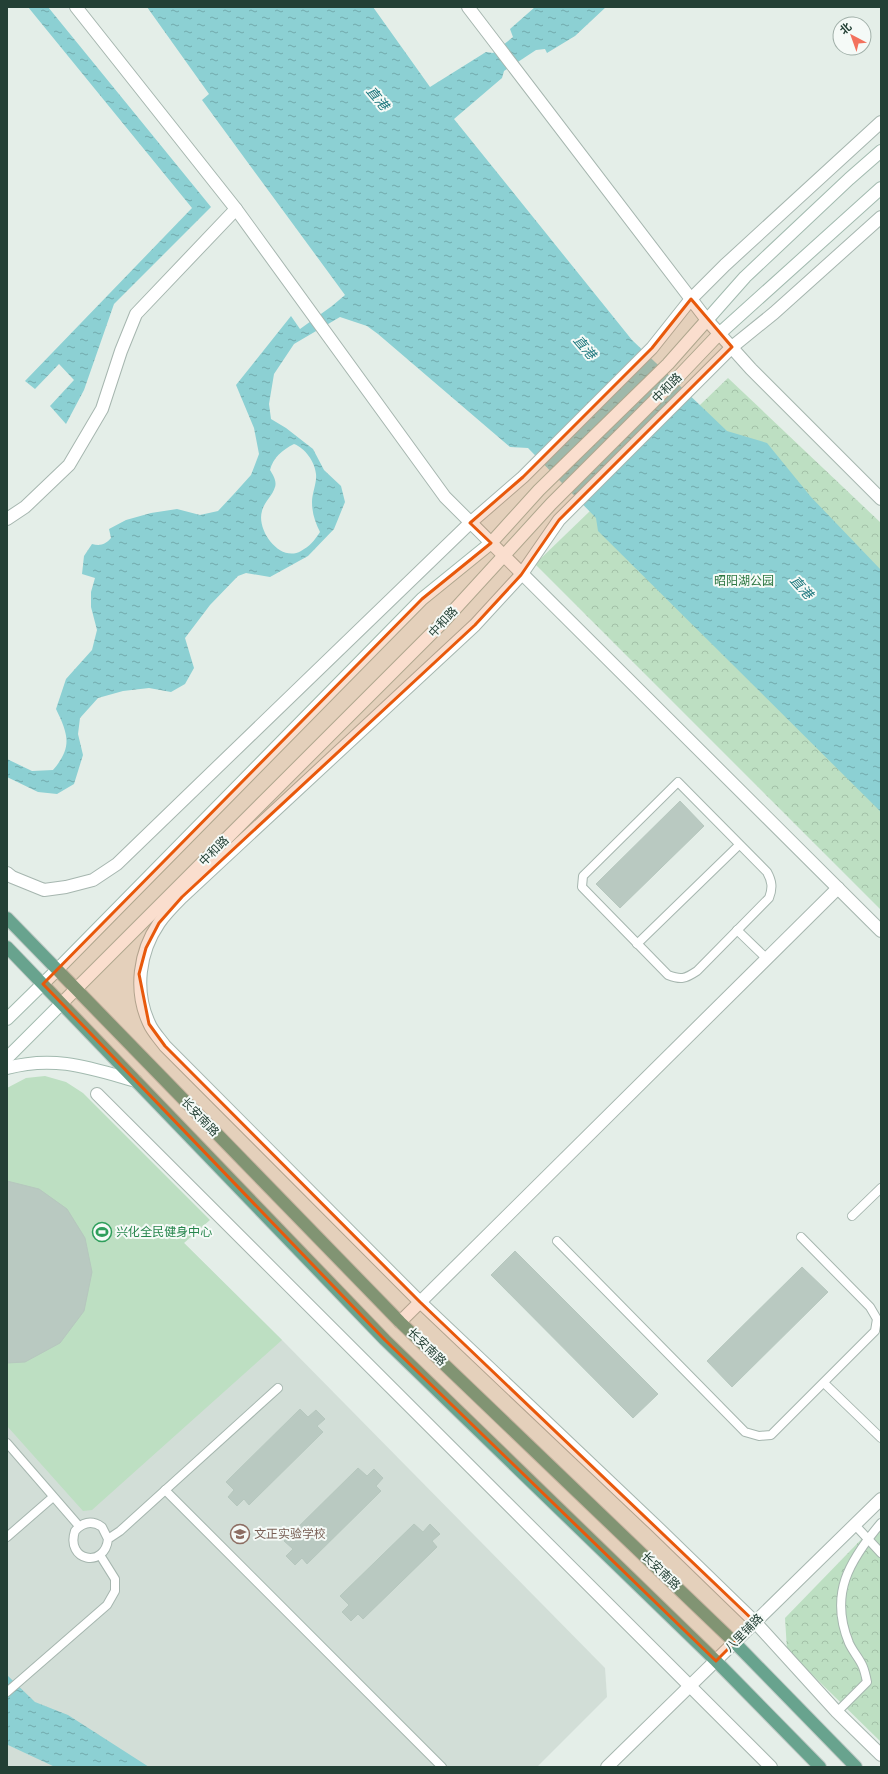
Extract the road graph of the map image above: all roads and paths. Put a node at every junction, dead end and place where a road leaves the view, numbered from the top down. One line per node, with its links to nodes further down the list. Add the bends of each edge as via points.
1 (76, 7): 6 (street)
2 (468, 7): 8 (street)
3 (881, 122): 8 (street, via 730,259)
4 (881, 151): 9 (street, 中和路, via 745,277)
5 (881, 188): 10 (street, 中和路)
6 (236, 209): 13 (street, via 136,314 102,409 68,465 25,507); 14 (street, via 445,497)
7 (881, 217): 11 (street)
8 (691, 299): 9 (street); 14 (street, via 652,348 523,477)
9 (707, 320): 10 (street); 15 (street, 中和路, via 668,364 539,490)
10 (719, 334): 11 (street); 16 (street, 中和路)
11 (732, 347): 12 (street); 17 (street, via 559,520)
12 (881, 499)
13 (7, 519)
14 (470, 523): 15 (street); 19 (street, via 117,864 93,880 44,890)
15 (491, 542): 16 (street); 27 (street, 中和路, via 422,599)
16 (503, 555): 17 (street); 29 (street, 中和路, via 444,621)
17 (521, 575): 20 (street); 40 (street, via 475,625 182,897 159,923 146,948 139,974 149,1024 165,1046)
18 (739, 844): 22 (lane, via 766,872 771,880 772,890 769,898); 24 (lane); 24 (lane, via 678,782 583,876 582,887)
19 (7, 873)
20 (838, 888): 23 (street); 26 (street)
21 (7, 918): 27 (main road, 长安南路)
22 (737, 930): 24 (lane, via 697,971 678,979 668,975); 26 (lane)
23 (881, 931)
24 (637, 944)
25 (7, 947): 28 (main road, 长安南路)
26 (766, 958): 40 (street)
27 (57, 970): 28 (street, 中和路); 29 (main road, 长安南路)
28 (44, 984): 30 (main road, 长安南路); 31 (street, 中和路)
29 (75, 989): 30 (street, 中和路); 41 (main road, 长安南路)
30 (61, 1003): 32 (street, 中和路); 34 (main road, 长安南路)
31 (7, 1019)
32 (7, 1058)
33 (7, 1068): 34 (street, via 26,1062 69,1063)
34 (136, 1081): 59 (main road, 长安南路, via 386,1340)
35 (97, 1094): 60 (street)
36 (881, 1188): 37 (lane)
37 (852, 1216)
38 (801, 1237): 42 (lane, via 870,1307 877,1319 875,1331)
39 (557, 1241): 42 (lane, via 745,1432 759,1436 771,1435)
40 (420, 1302): 41 (street); 57 (street)
41 (400, 1322): 58 (main road, 长安南路)
42 (824, 1383): 44 (lane)
43 (278, 1388): 46 (lane)
44 (881, 1438)
45 (7, 1443): 47 (lane)
46 (165, 1490): 53 (lane); 64 (lane)
47 (54, 1497): 51 (lane); 52 (lane)
48 (881, 1499): 50 (street, 八里铺路)
49 (881, 1523): 54 (lane)
50 (855, 1525): 54 (lane); 57 (street, 八里铺路)
51 (79, 1526): 53 (lane, via 85,1523 97,1524 106,1532); 56 (lane, via 72,1538 75,1551 87,1558)
52 (7, 1537)
53 (108, 1539): 56 (lane)
54 (868, 1540): 55 (lane); 62 (lane, via 848,1572 840,1597 843,1624 850,1644 864,1668 867,1682)
55 (881, 1553)
56 (100, 1555): 61 (lane, via 115,1579 115,1591 107,1605)
57 (755, 1622): 58 (street, 八里铺路); 62 (street)
58 (735, 1642): 59 (street, 八里铺路); 68 (main road, 长安南路)
59 (716, 1661): 60 (street, 八里铺路); 67 (main road, 长安南路)
60 (691, 1687): 65 (street, 八里铺路); 66 (street)
61 (7, 1692)
62 (837, 1712): 63 (street)
63 (881, 1755)
64 (442, 1767)
65 (607, 1767)
66 (771, 1767)
67 (820, 1767)
68 (856, 1767)

